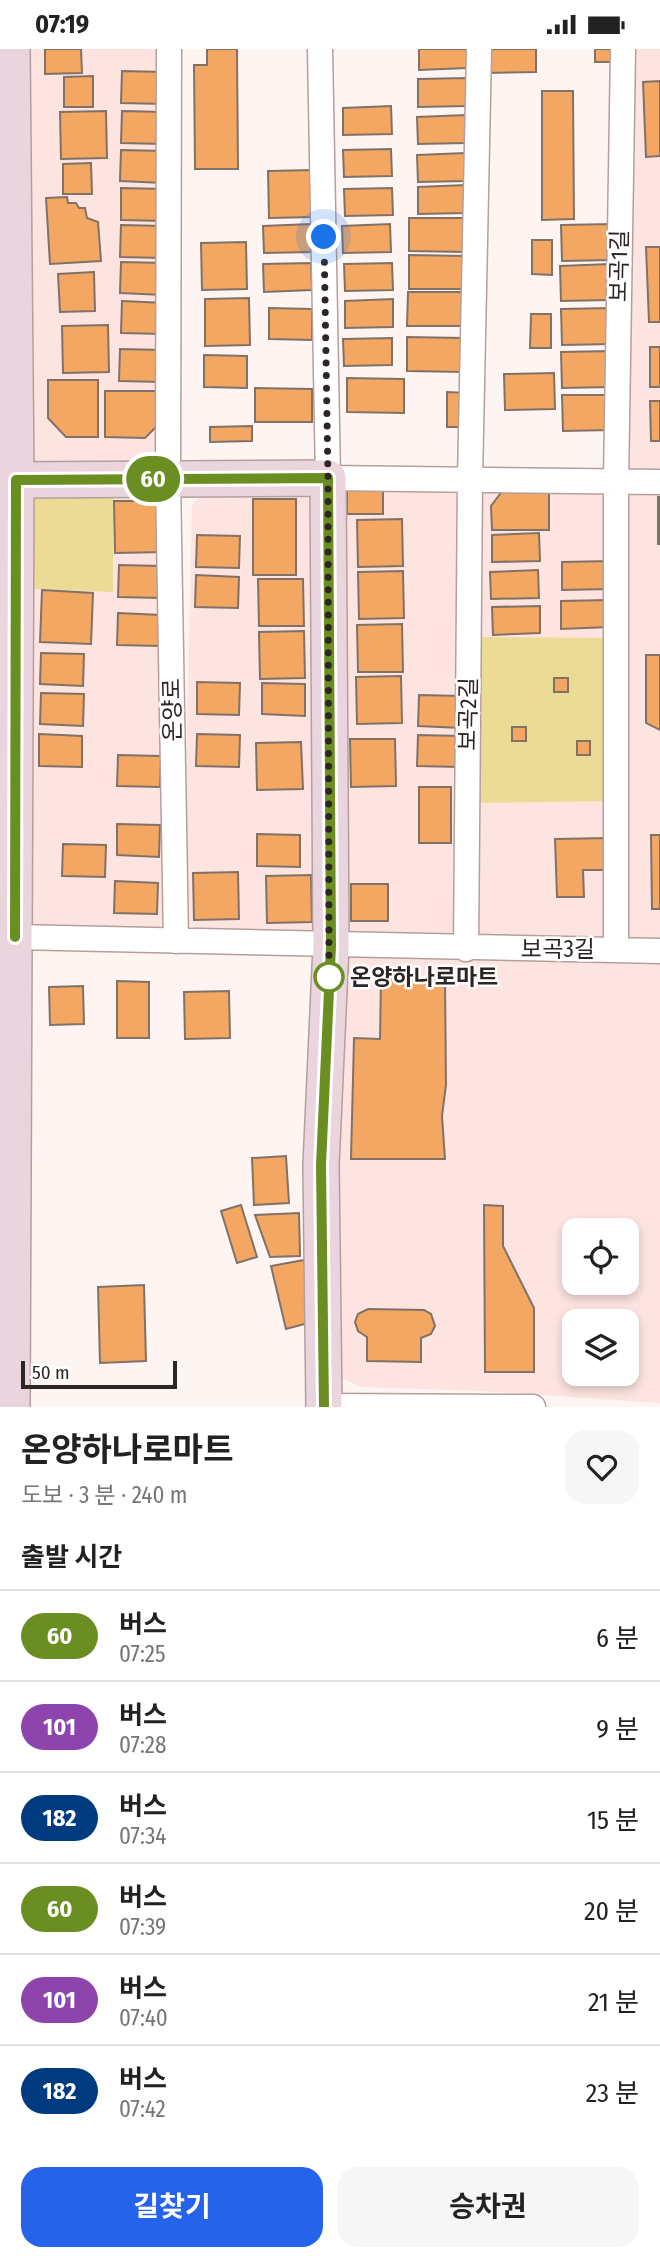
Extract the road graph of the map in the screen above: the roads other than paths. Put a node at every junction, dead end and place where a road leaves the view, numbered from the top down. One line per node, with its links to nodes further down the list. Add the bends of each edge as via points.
1 (12, 49): 8 (main road)
2 (169, 49): 7 (street)
3 (320, 49): 6 (street)
4 (480, 49): 9 (street)
5 (623, 49): 10 (street, 보곡1길)
6 (328, 478): 7 (main road); 9 (street); 14 (main road)
7 (169, 479): 8 (main road); 12 (street, 온양로)
8 (8, 480): 13 (main road)
9 (470, 480): 10 (street); 15 (street, 보곡2길)
10 (616, 482): 11 (street); 16 (street)
11 (660, 482)
12 (176, 941): 13 (street, 보곡3길); 14 (street, 보곡3길)
13 (10, 946): 19 (main road)
14 (331, 946): 15 (street, 보곡3길); 18 (main road, via 321,1165)
15 (466, 949): 16 (street, 보곡3길)
16 (616, 949): 17 (street, 보곡3길)
17 (660, 951)
18 (324, 1406): 20 (street)
19 (12, 1407)
20 (369, 1407): 21 (street)
21 (533, 1407)

